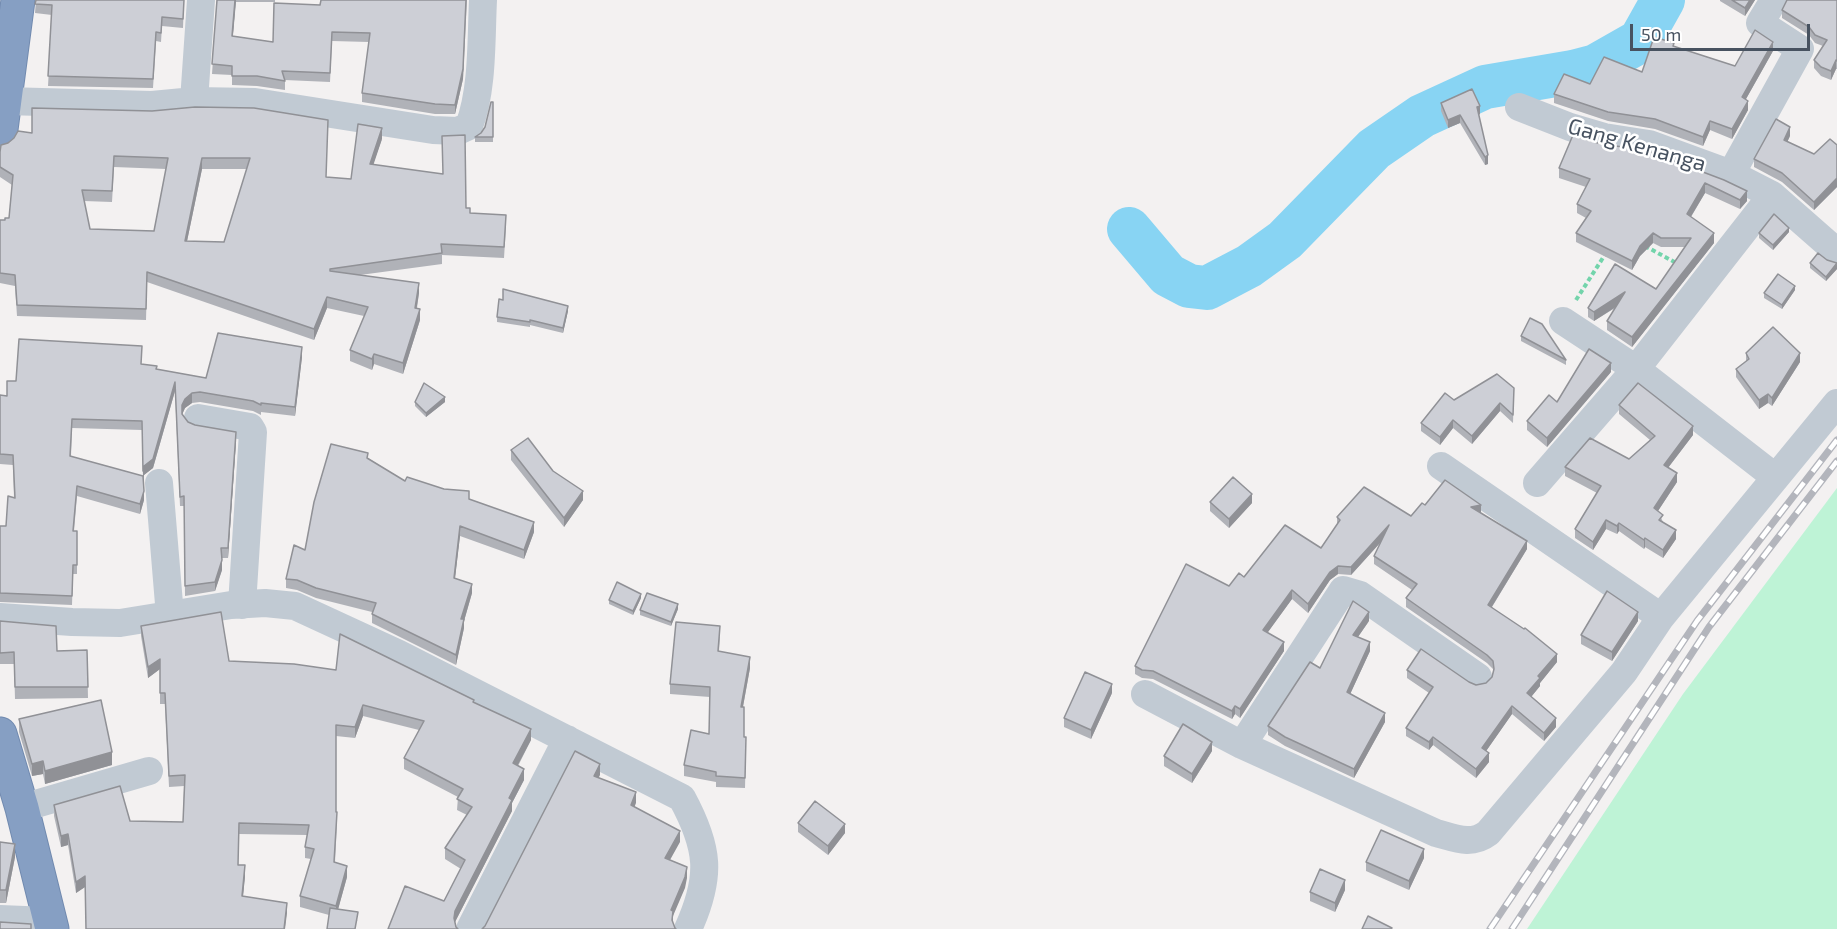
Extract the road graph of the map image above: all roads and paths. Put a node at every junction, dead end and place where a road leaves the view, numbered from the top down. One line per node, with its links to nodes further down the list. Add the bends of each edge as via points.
1 (18, 0): 5 (highway)
2 (201, 0): 6 (street)
3 (483, 0): 6 (street, via 473,114 469,126 458,131 255,102)
4 (1774, 0): 9 (street, via 1760,23 1800,49)
5 (4, 82): 6 (street, via 152,105); 8 (highway)
6 (194, 101)
7 (1519, 106): 9 (street, Gang Kenanga, via 1570,127 1649,144)
8 (0, 137)
9 (1731, 174): 10 (street, Gang Kenanga)
10 (1772, 195): 13 (street, Gang Kenanga); 14 (street)
11 (1638, 242): 14 (path)
12 (1607, 251): 15 (path)
13 (1837, 252)
14 (1707, 279): 16 (street)
15 (1563, 321): 16 (street)
16 (1636, 369): 20 (street); 22 (street)
17 (1837, 403): 20 (street)
18 (198, 418): 23 (street, via 250,427 253,432)
19 (1441, 466): 26 (street)
20 (1775, 477): 26 (street)
21 (159, 483): 24 (street)
22 (1537, 483)
23 (242, 605): 24 (street); 30 (street, via 295,606)
24 (170, 616): 25 (street, via 120,623)
25 (0, 617)
26 (1661, 617): 31 (street, via 1624,672 1488,833 1473,841 1436,833)
27 (1478, 677): 31 (street, via 1360,595 1343,590)
28 (1144, 694): 31 (street)
29 (0, 734): 33 (highway)
30 (567, 739): 36 (street); 37 (street, via 682,798 701,839 705,861 704,878)
31 (1242, 745)
32 (149, 771): 33 (street)
33 (22, 808): 35 (highway)
34 (0, 918): 35 (street)
35 (50, 925)
36 (470, 929)
37 (688, 929)

